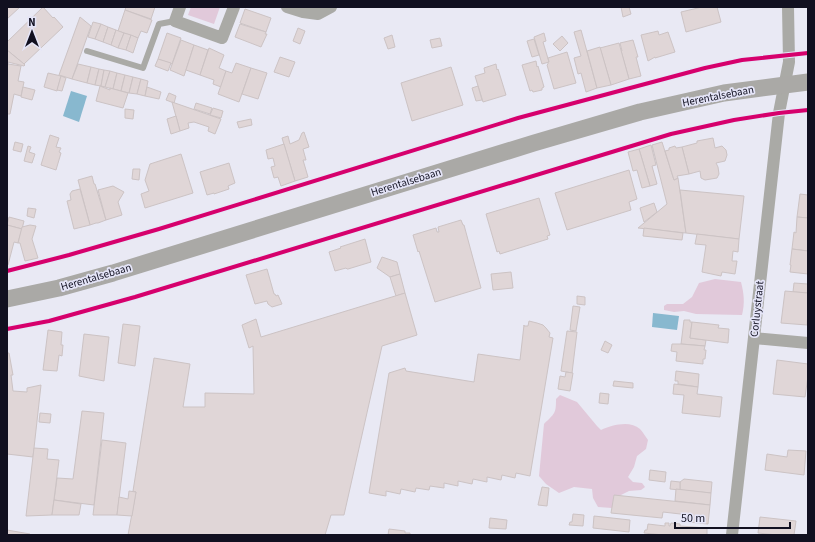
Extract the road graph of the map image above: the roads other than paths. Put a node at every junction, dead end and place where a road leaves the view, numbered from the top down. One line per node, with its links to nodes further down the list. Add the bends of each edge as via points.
1 (180, 7): 6 (street)
2 (234, 7): 6 (street, via 222,38)
3 (287, 7): 4 (street, via 318,14)
4 (331, 7)
5 (788, 7): 9 (street, Corluystraat, via 789,62)
6 (175, 21): 7 (lane, via 159,24 143,68)
7 (87, 51)
8 (808, 82): 9 (main road, Herentalsebaan)
9 (785, 84): 10 (main road, Herentalsebaan, via 724,93 640,112 113,273); 11 (street, Corluystraat, via 778,120)
10 (7, 299)
11 (754, 338): 12 (street); 13 (street, Corluystraat)
12 (808, 344)
13 (732, 535)

